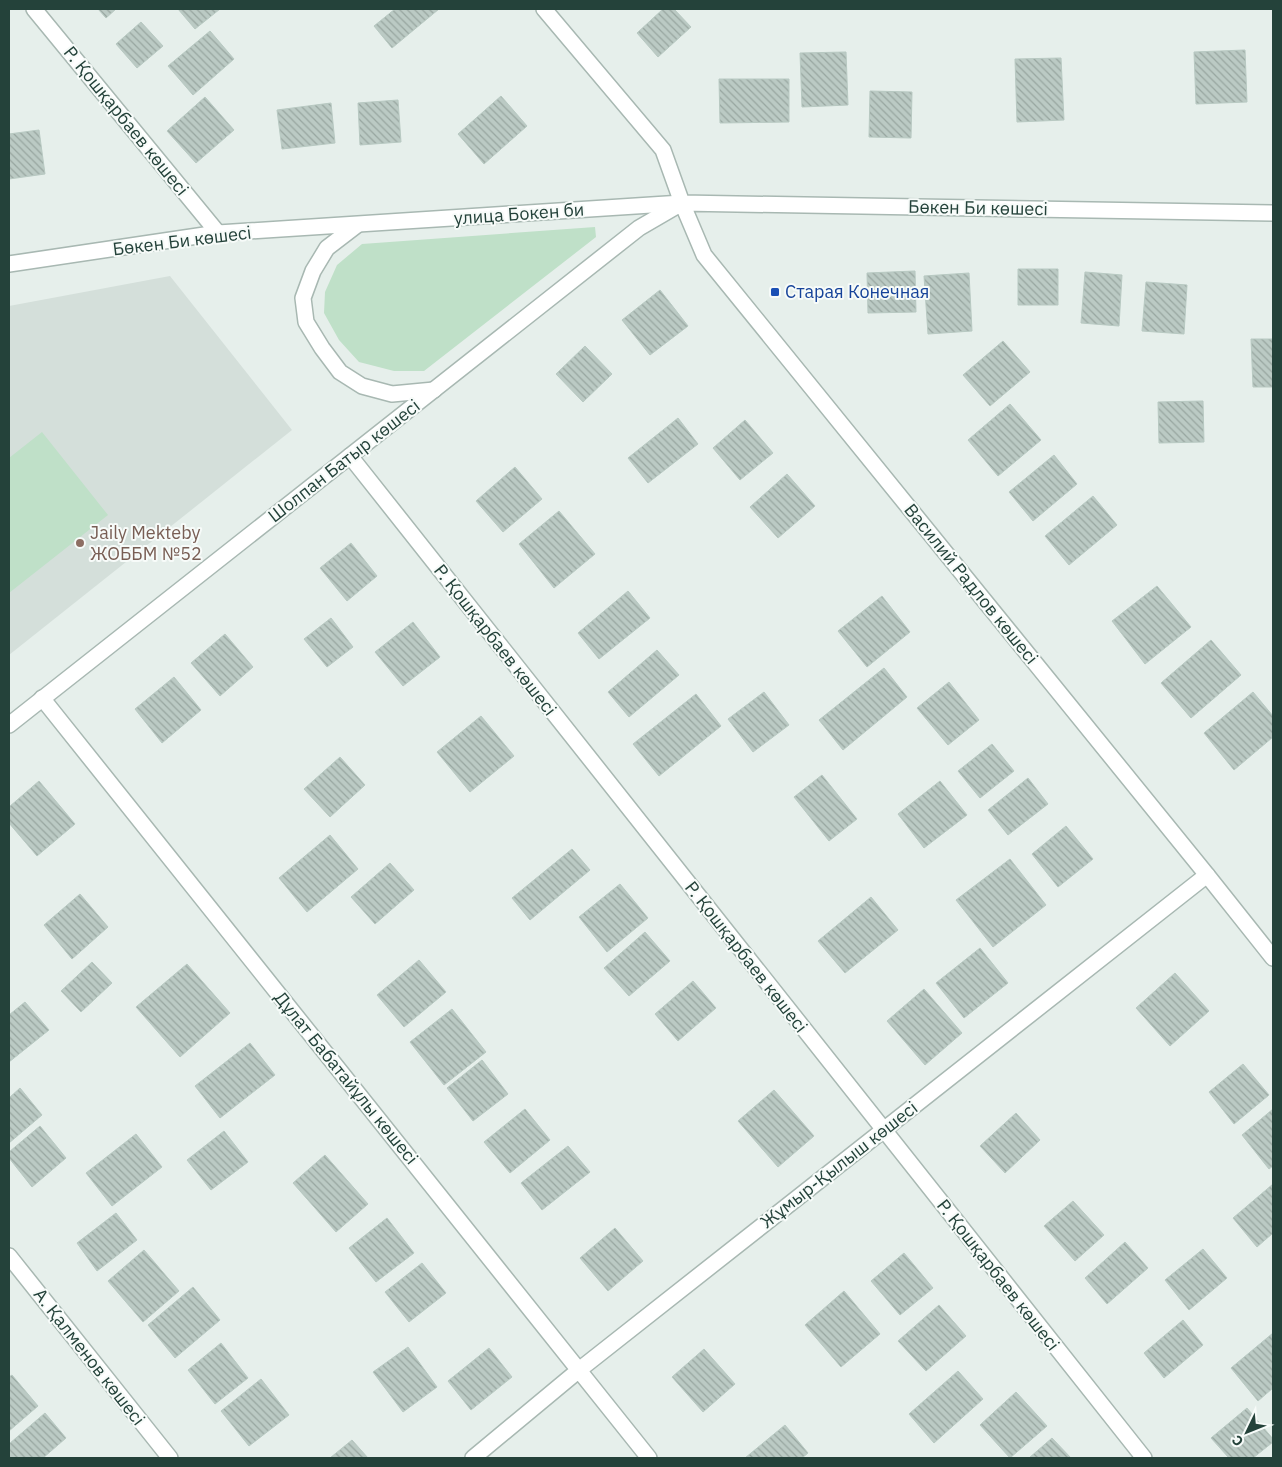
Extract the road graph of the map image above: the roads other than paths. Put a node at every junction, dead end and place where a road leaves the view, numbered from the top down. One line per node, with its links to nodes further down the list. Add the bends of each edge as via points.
1 (34, 9): 6 (street, Р. Қошқарбаев көшесі)
2 (544, 9): 3 (street, Василий Радлов көшесі, via 663,150)
3 (682, 203): 4 (street, Бөкен Би көшесі); 5 (street, улица Бокен би); 8 (street, Шолпан Батыр көшесі, via 639,228); 12 (street, Василий Радлов көшесі, via 704,255)
4 (1273, 214)
5 (357, 225): 6 (street, Бөкен Би көшесі); 8 (street, via 327,248 313,271 303,298 306,322 340,372 362,386 392,394)
6 (218, 233): 7 (street, Бөкен Би көшесі)
7 (9, 264)
8 (434, 390): 9 (street, Шолпан Батыр көшесі)
9 (350, 456): 10 (street, Шолпан Батыр көшесі); 14 (street, Р. Қошқарбаев көшесі)
10 (42, 698): 11 (street, Шолпан Батыр көшесі); 16 (street, Дұлат Бабатайұлы көшесі)
11 (9, 725)
12 (1208, 875): 13 (street, Василий Радлов көшесі); 14 (street, Жұмыр-Қылыш көшесі)
13 (1273, 958)
14 (882, 1130): 16 (street, Жұмыр-Қылыш көшесі); 20 (street, Р. Қошқарбаев көшесі)
15 (9, 1256): 17 (street, А. Қалменов көшесі)
16 (580, 1370): 18 (street, Жұмыр-Қылыш көшесі); 19 (street, Дұлат Бабатайұлы көшесі)
17 (170, 1458)
18 (473, 1458)
19 (649, 1458)
20 (1144, 1458)

